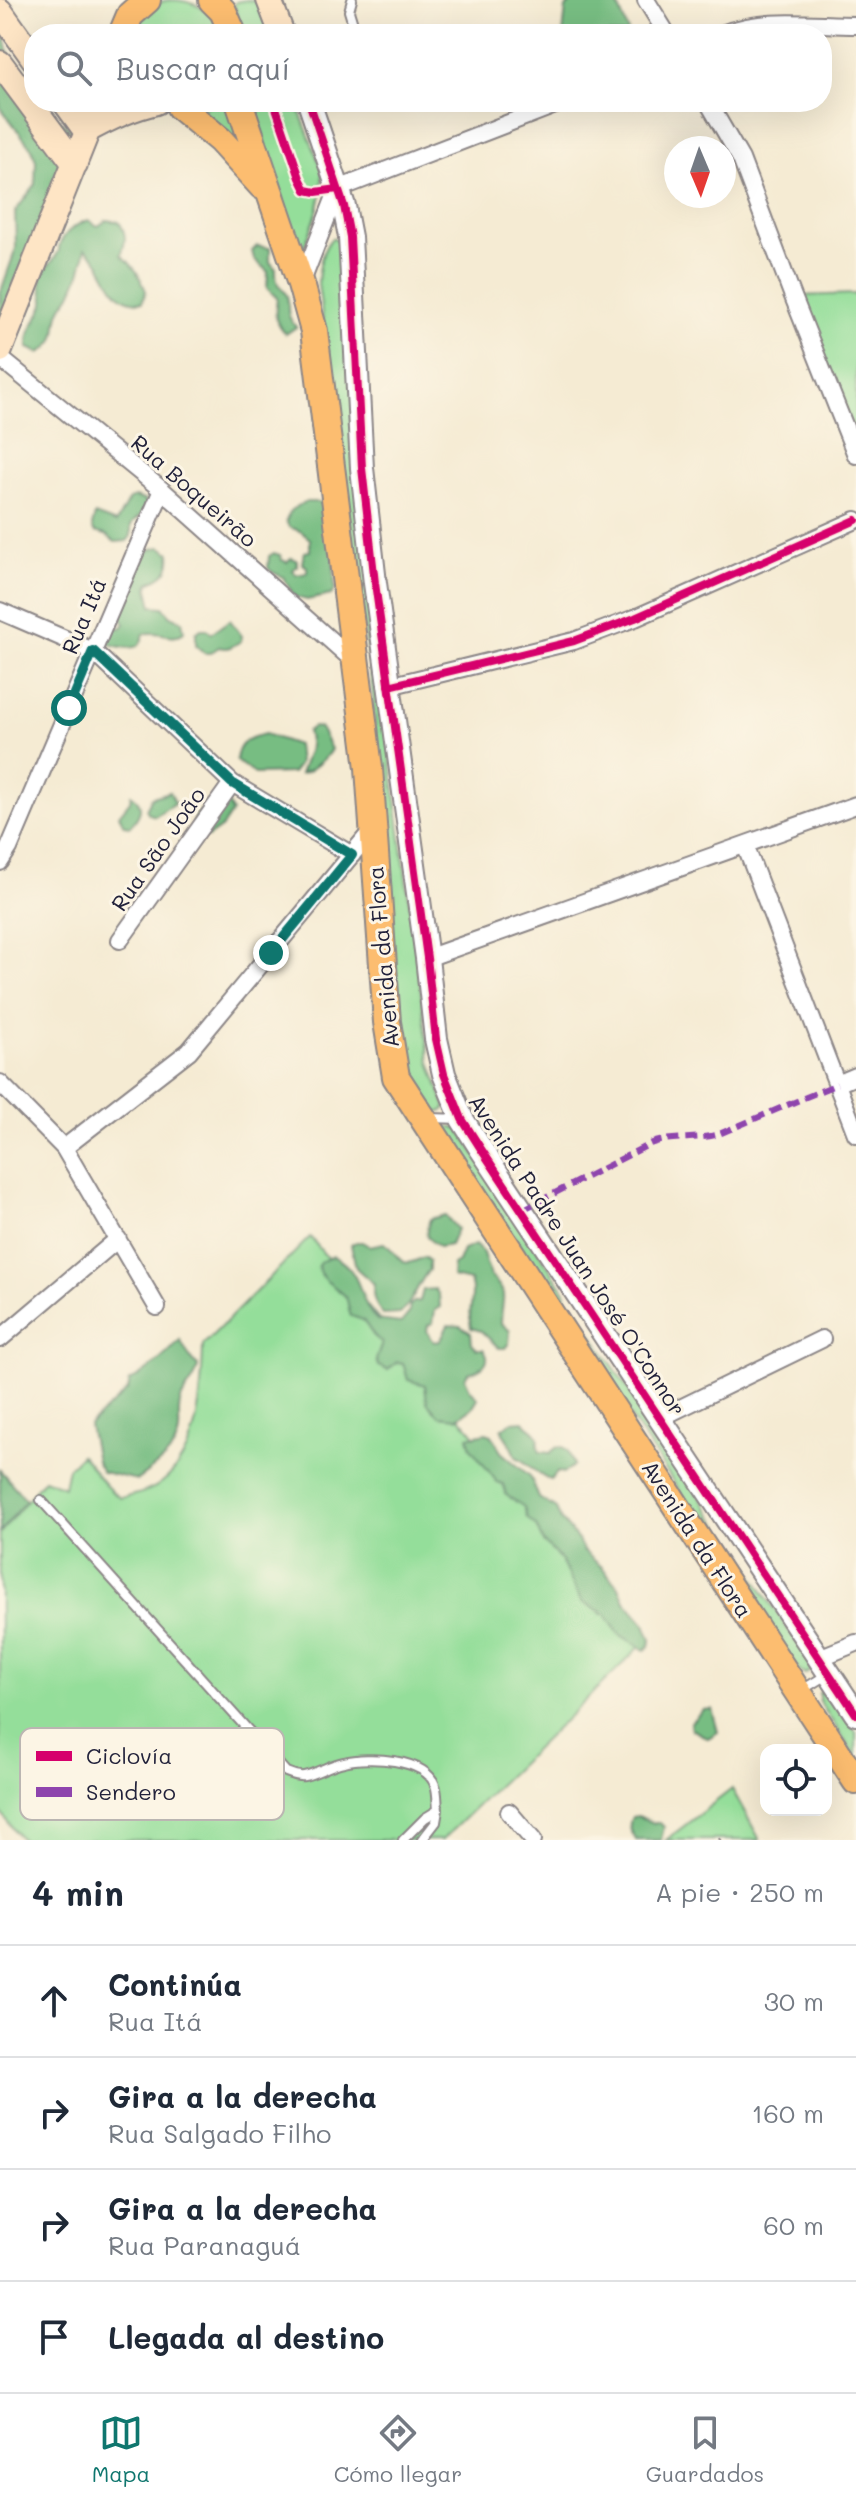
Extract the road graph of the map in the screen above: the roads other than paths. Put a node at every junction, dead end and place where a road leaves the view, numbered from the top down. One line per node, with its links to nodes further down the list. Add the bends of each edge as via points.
1 (215, 0): 8 (main road)
2 (269, 0): 9 (main road)
3 (352, 0): 10 (lane)
4 (646, 0): 11 (street)
5 (142, 2): 7 (main road)
6 (0, 11): 16 (main road)
7 (126, 24)
8 (229, 24)
9 (278, 24)
10 (353, 24)
11 (661, 24)
12 (763, 24): 13 (street)
13 (817, 24)
14 (832, 24): 15 (street)
15 (856, 25)
16 (24, 45)
17 (0, 63): 18 (main road)
18 (24, 95)
19 (36, 112): 29 (main road)
20 (72, 112): 28 (main road)
21 (95, 112): 28 (main road)
22 (122, 112): 28 (main road)
23 (188, 112): 31 (main road, Avenida da Flora, via 241,161)
24 (242, 112): 31 (main road, Avenida da Flora)
25 (312, 112): 30 (street, Avenida Padre Juan José O'Connor)
26 (537, 112): 30 (street)
27 (714, 112): 35 (street, via 741,159)
28 (86, 131): 29 (main road)
29 (75, 164): 33 (main road)
30 (338, 189): 32 (street); 41 (street, Avenida Padre Juan José O'Connor, via 350,237 362,468)
31 (271, 198): 32 (main road, Avenida da Flora)
32 (301, 284): 40 (main road, Avenida da Flora, via 314,331)
33 (0, 350)
34 (0, 358): 36 (street, Rua Boqueirão)
35 (856, 455)
36 (162, 490): 39 (street, Rua Itá); 40 (street, Rua Boqueirão)
37 (856, 520): 41 (street, via 574,641)
38 (0, 611): 39 (street)
39 (93, 651): 42 (street); 46 (street, Rua Itá)
40 (356, 663): 44 (main road, Avenida da Flora)
41 (389, 686): 49 (street, Avenida Padre Juan José O'Connor)
42 (232, 783): 47 (street); 48 (street, Rua São João)
43 (856, 805): 45 (street)
44 (373, 829): 47 (street); 53 (main road, Avenida da Flora, via 390,1050 396,1077)
45 (745, 845): 49 (street); 51 (street)
46 (5, 855)
47 (352, 855): 56 (street, via 189,1051)
48 (120, 940)
49 (427, 958): 54 (street, Avenida Padre Juan José O'Connor, via 436,1039)
50 (856, 1076): 51 (street)
51 (837, 1084): 55 (street)
52 (3, 1091): 56 (street)
53 (422, 1118): 54 (lane); 59 (main road, Avenida da Flora)
54 (462, 1119): 59 (street, Avenida Padre Juan José O'Connor)
55 (856, 1134)
56 (64, 1148): 57 (street)
57 (118, 1239): 58 (street); 60 (street)
58 (157, 1307)
59 (566, 1309): 62 (street, Avenida Padre Juan José O'Connor); 66 (main road, Avenida da Flora)
60 (0, 1339)
61 (822, 1339): 62 (street)
62 (660, 1418): 65 (street, Avenida Padre Juan José O'Connor)
63 (41, 1500): 68 (lane)
64 (856, 1643): 65 (street)
65 (824, 1666): 66 (lane); 67 (street, Avenida Padre Juan José O'Connor)
66 (798, 1692): 70 (main road, Avenida da Flora)
67 (856, 1714)
68 (246, 1728)
69 (284, 1770): 71 (lane, via 302,1777 343,1762 410,1765 435,1784)
70 (856, 1781)
71 (438, 1810): 73 (lane); 74 (lane)
72 (509, 1812): 75 (street)
73 (403, 1840)
74 (422, 1840)
75 (533, 1840)

